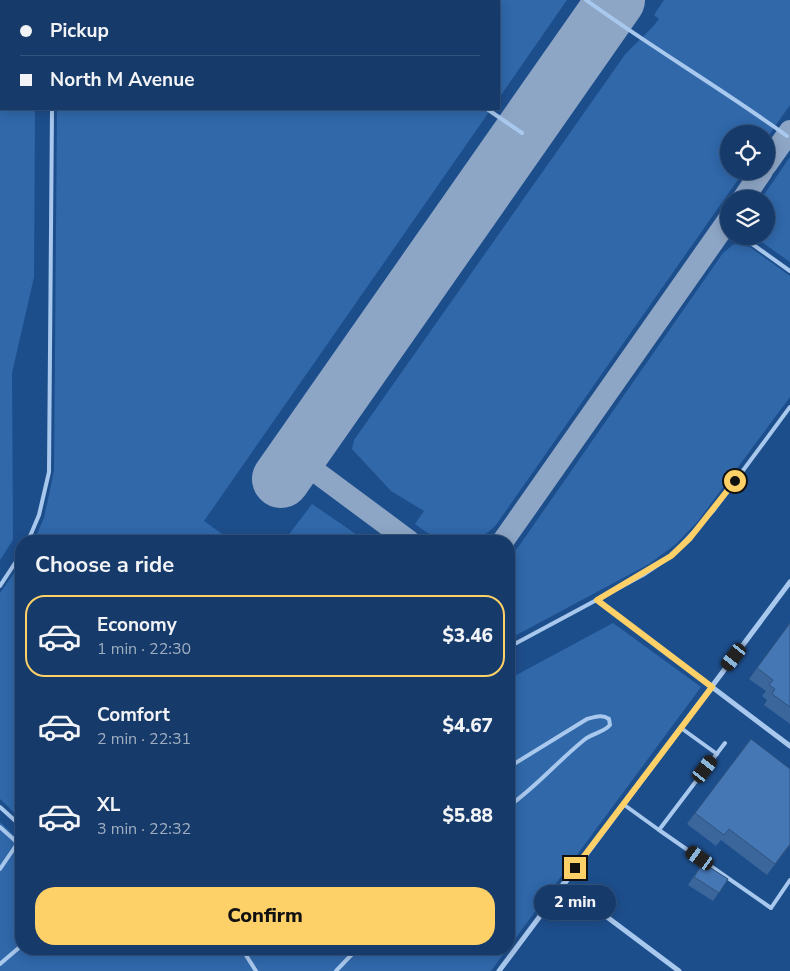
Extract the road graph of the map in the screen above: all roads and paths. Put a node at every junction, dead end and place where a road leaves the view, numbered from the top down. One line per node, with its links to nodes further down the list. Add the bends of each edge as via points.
1 (586, 0): 5 (lane)
2 (52, 110): 9 (lane, via 49,472)
3 (488, 110): 4 (lane)
4 (522, 134)
5 (787, 136)
6 (754, 245): 7 (lane)
7 (790, 270)
8 (790, 407): 13 (lane, via 690,538 671,556)
9 (31, 535)
10 (15, 563): 12 (lane)
11 (790, 582): 15 (street)
12 (0, 586)
13 (597, 600): 14 (lane); 15 (lane)
14 (515, 645)
15 (712, 687): 16 (street); 18 (street)
16 (681, 728): 19 (lane); 22 (street)
17 (725, 743): 19 (lane)
18 (790, 746)
19 (716, 754): 26 (lane)
20 (515, 763): 21 (lane, via 587,719 598,716 609,719 610,725 605,730 588,736)
21 (515, 802)
22 (624, 804): 26 (lane); 31 (street)
23 (0, 806): 24 (lane)
24 (15, 820)
25 (0, 827): 27 (lane)
26 (660, 830): 30 (lane, via 771,908)
27 (15, 841)
28 (15, 850): 29 (lane)
29 (0, 869)
30 (790, 880)
31 (563, 884): 32 (street); 41 (street)
32 (515, 949)
33 (15, 951): 37 (lane)
34 (246, 955): 38 (lane)
35 (351, 955): 39 (lane)
36 (511, 955): 40 (street)
37 (0, 964)
38 (256, 971)
39 (336, 971)
40 (499, 971)
41 (679, 971)

